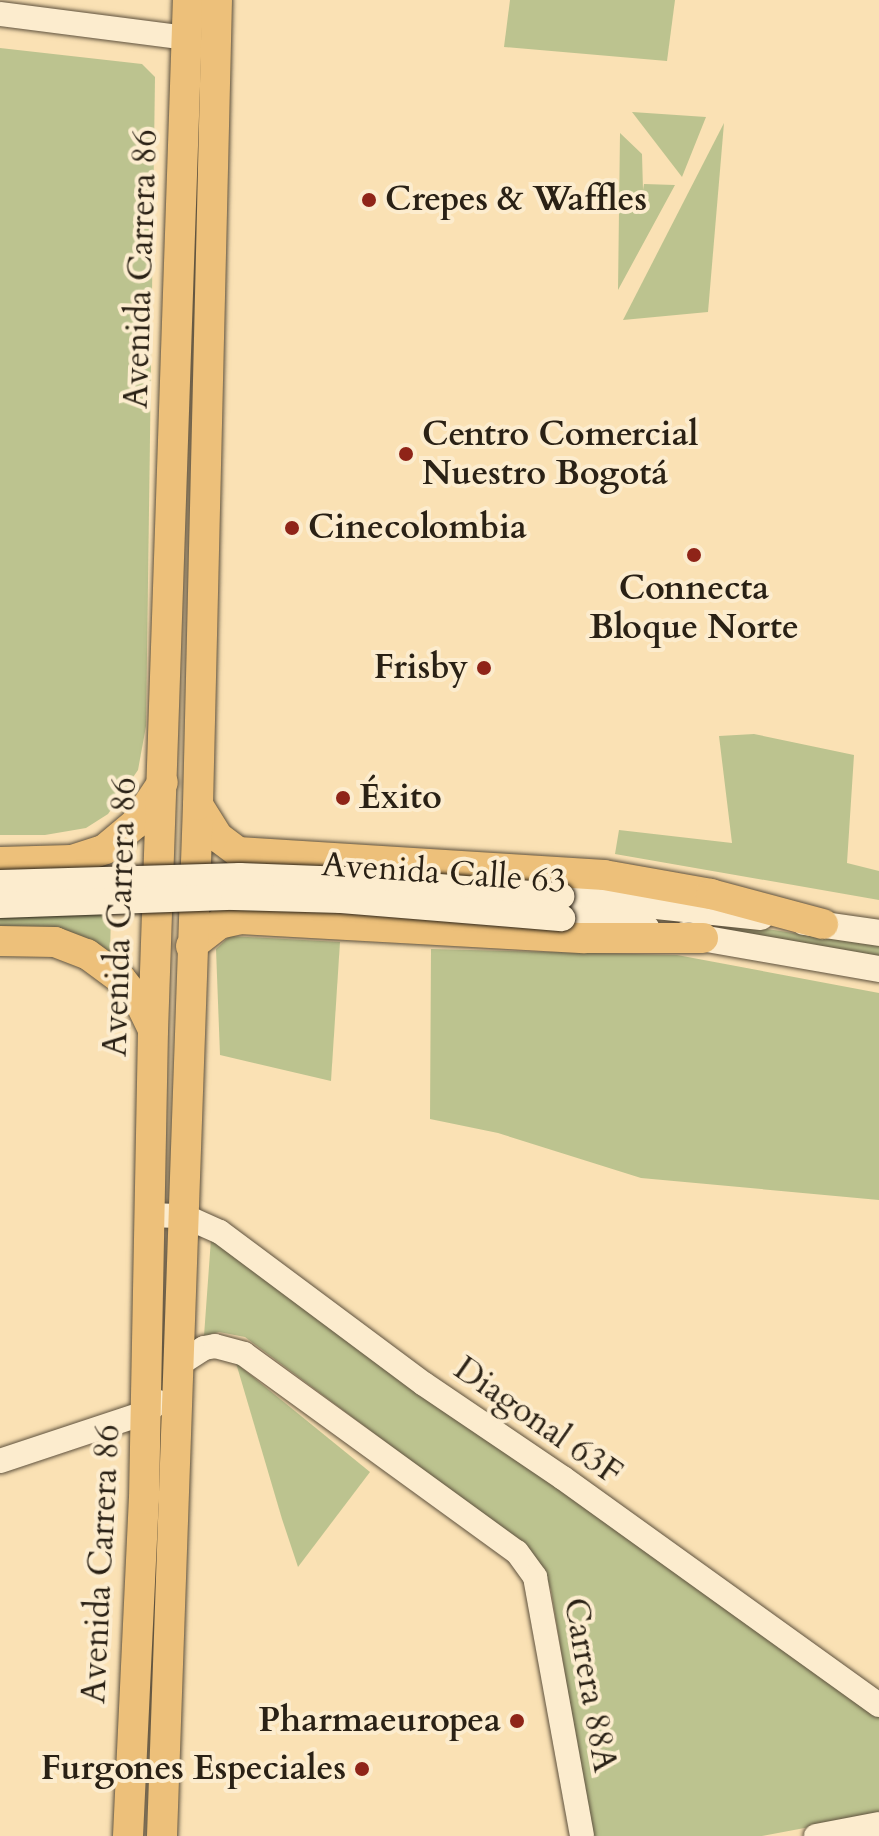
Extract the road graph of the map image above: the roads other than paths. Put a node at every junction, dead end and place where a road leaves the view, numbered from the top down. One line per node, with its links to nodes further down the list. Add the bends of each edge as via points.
1 (188, 0): 4 (main road, Avenida Carrera 86)
2 (217, 0): 6 (main road, Avenida Carrera 86)
3 (0, 14): 4 (street)
4 (187, 38): 5 (main road, Avenida Carrera 86)
5 (164, 780): 7 (main road, via 135,824 105,849 72,860); 17 (main road, Avenida Carrera 86)
6 (198, 805): 11 (main road, via 218,837 238,852 593,873 711,894); 15 (main road, Avenida Carrera 86)
7 (0, 862)
8 (0, 883): 10 (main road, Avenida Calle 63, bridge, via 240,876 346,880)
9 (0, 905): 10 (main road, Avenida Calle 63, bridge, via 234,897)
10 (562, 907): 11 (main road, Avenida Calle 63); 13 (main road, Avenida Calle 63)
11 (823, 924): 12 (main road, Avenida Calle 63)
12 (879, 933)
13 (703, 938): 15 (main road, via 584,938 250,918 219,924); 16 (main road, Avenida Calle 63)
14 (0, 941): 17 (main road, via 55,942 87,954 134,993)
15 (191, 946): 19 (main road, Avenida Carrera 86)
16 (879, 969)
17 (153, 1031): 18 (main road, Avenida Carrera 86)
18 (150, 1215): 19 (street, Diagonal 63F); 21 (main road, Avenida Carrera 86)
19 (184, 1216): 20 (main road, Avenida Carrera 86); 23 (street, Diagonal 63F, via 220,1232 424,1384)
20 (178, 1376): 21 (street); 26 (main road, Avenida Carrera 86); 27 (street, Carrera 88A, via 204,1348 244,1354 517,1552 535,1577)
21 (147, 1412): 22 (street); 25 (main road, Avenida Carrera 86)
22 (0, 1461)
23 (879, 1705)
24 (879, 1824): 28 (street)
25 (128, 1836)
26 (162, 1836)
27 (582, 1836)
28 (816, 1836)

